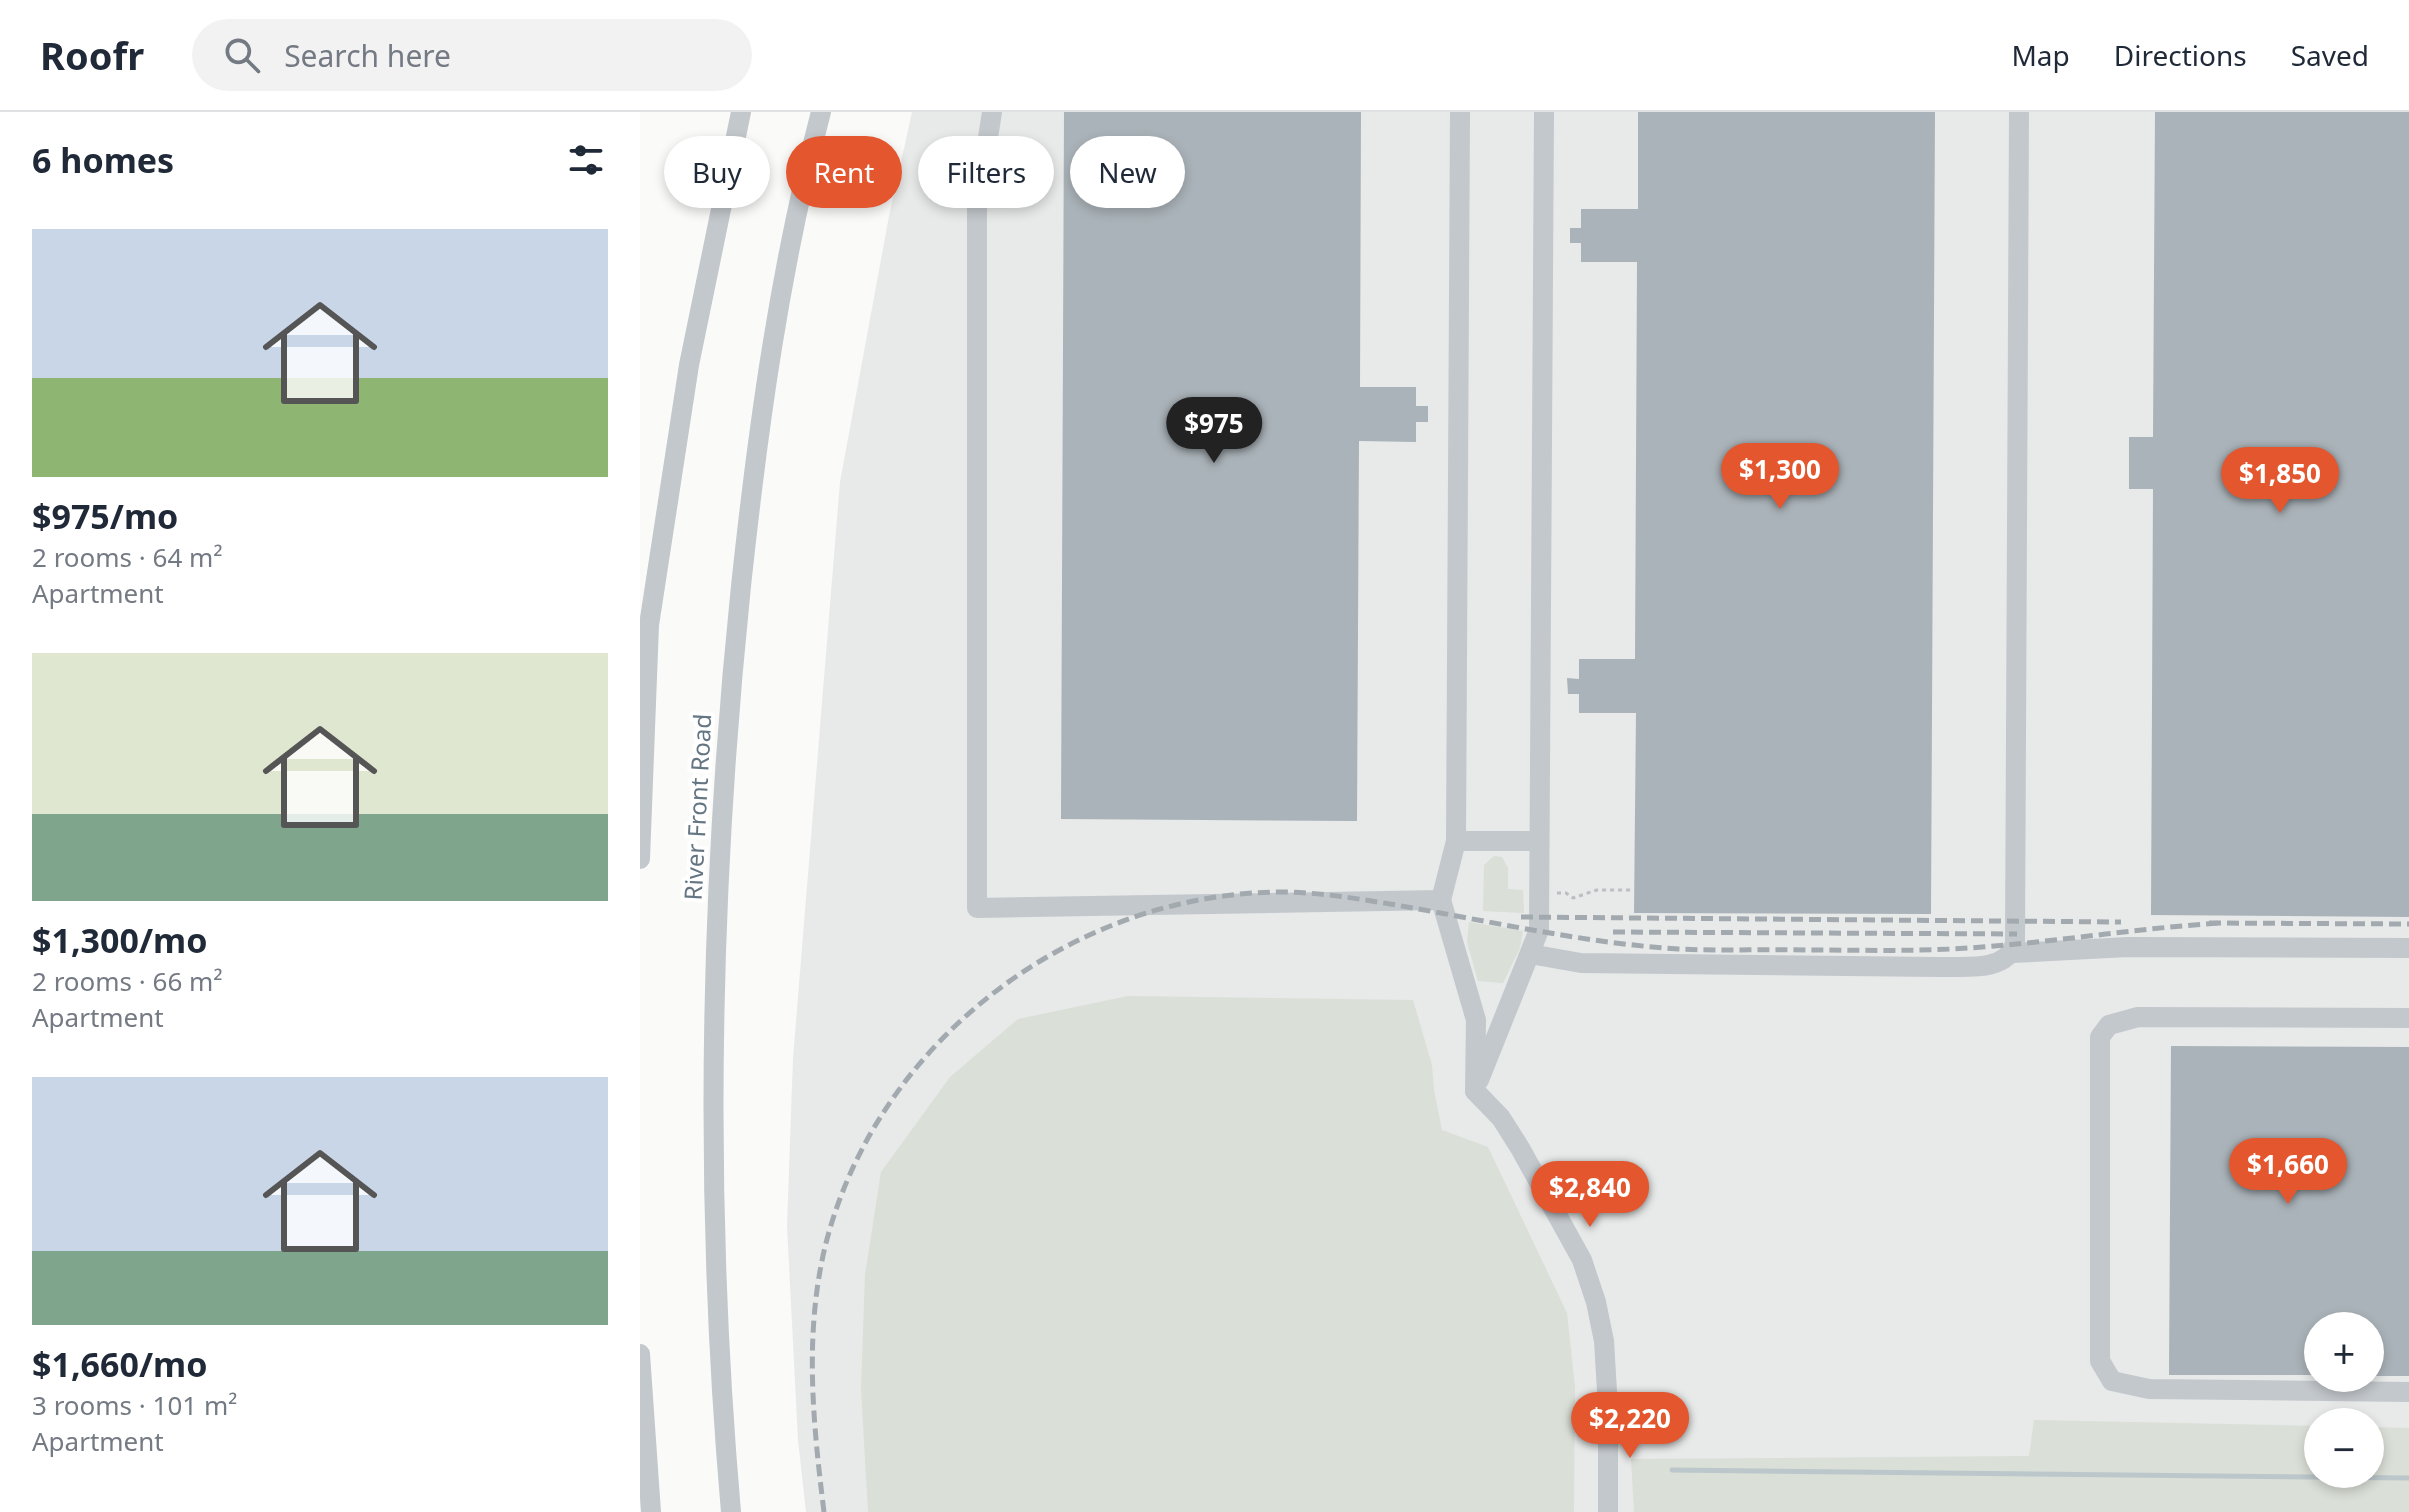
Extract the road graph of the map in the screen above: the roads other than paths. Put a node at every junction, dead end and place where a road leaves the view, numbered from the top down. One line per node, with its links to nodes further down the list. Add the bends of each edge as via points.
1 (741, 112): 9 (street, via 689,365 649,625)
2 (821, 112): 19 (street, River Front Road, via 778,315 752,488 725,749 713,1073 715,1221)
3 (992, 112): 10 (street, via 977,209 977,908)
4 (1460, 112): 7 (street)
5 (1544, 112): 8 (street)
6 (2019, 112): 12 (street)
7 (1456, 841): 8 (street); 10 (street)
8 (1539, 841): 13 (street, via 1539,930)
9 (640, 859)
10 (1441, 900): 15 (street, via 1476,1020)
11 (2409, 948): 12 (street, via 2128,947)
12 (2012, 953): 13 (street, via 1997,964 1939,967 1581,963)
13 (1530, 954): 15 (street)
14 (2409, 1018): 17 (street, via 2138,1017 2109,1025 2100,1037 2100,1361 2112,1381 2149,1389)
15 (1475, 1091): 20 (street, via 1520,1148 1582,1260 1596,1302 1608,1408)
16 (640, 1354): 18 (street)
17 (2409, 1392)
18 (651, 1512)
19 (731, 1512)
20 (1608, 1512)

